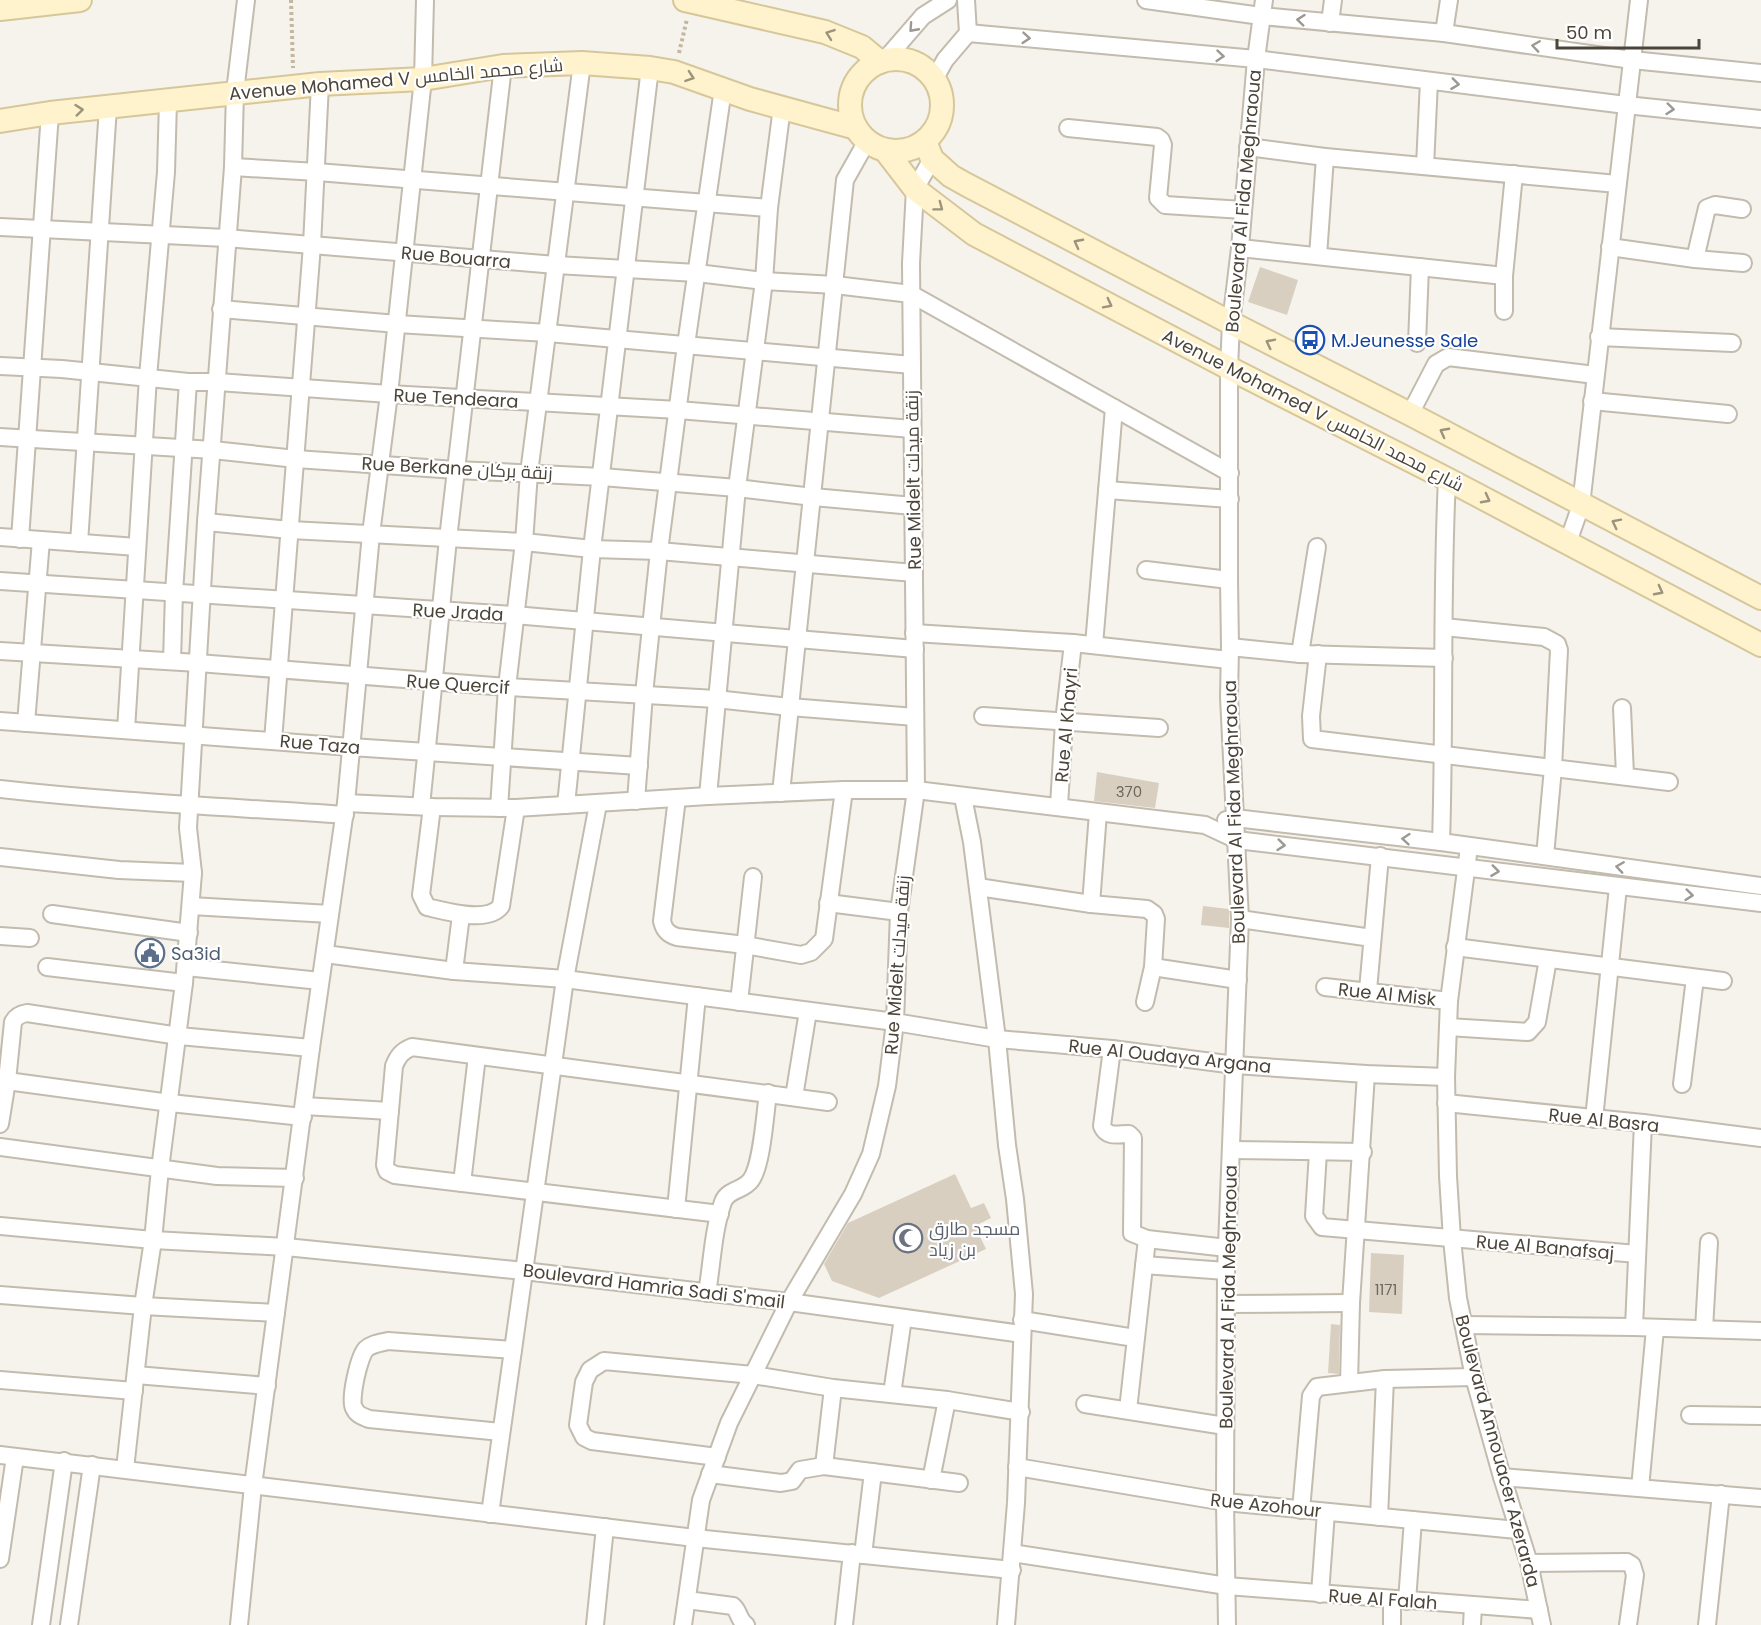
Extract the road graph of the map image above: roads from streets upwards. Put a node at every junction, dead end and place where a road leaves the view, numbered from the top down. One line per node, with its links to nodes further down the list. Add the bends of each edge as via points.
1 (80, 0): 12 (street)
2 (246, 0): 28 (street)
3 (425, 0): 23 (street)
4 (948, 0): 18 (street, one-way to 18, via 923,16)
5 (966, 0): 14 (street)
6 (1146, 0): 11 (street)
7 (1333, 0): 13 (street)
8 (1449, 0): 15 (street)
9 (1639, 0): 17 (street)
10 (688, 1): 18 (street, one-way to 10, via 862,47 825,32)
11 (1263, 8): 13 (street, one-way to 11); 16 (street, Boulevard Al Fida Meghraoua)
12 (0, 9)
13 (1330, 23): 15 (street)
14 (968, 33): 16 (street, one-way to 16); 24 (street)
15 (1444, 33): 17 (street, one-way to 15)
16 (1256, 59): 25 (street); 38 (street, Boulevard Al Fida Meghraoua)
17 (1632, 60): 22 (street); 30 (street)
18 (882, 62): 24 (street, via 906,61 927,71); 37 (street, via 864,73 853,89 850,109)
19 (582, 63): 20 (street, Avenue Mohamed V شارع محمد الخامس); 21 (street, Avenue Mohamed V شارع محمد الخامس); 49 (street)
20 (503, 66): 23 (street, Avenue Mohamed V شارع محمد الخامس); 47 (street)
21 (650, 68): 27 (street, Avenue Mohamed V شارع محمد الخامس, one-way to 27); 50 (street)
22 (1761, 74)
23 (423, 79): 26 (street, Avenue Mohamed V شارع محمد الخامس); 45 (street)
24 (934, 80): 39 (street, via 942,105)
25 (1429, 81): 30 (street, one-way to 30); 41 (street)
26 (320, 84): 28 (street, Avenue Mohamed V شارع محمد الخامس); 43 (street)
27 (723, 89): 32 (street, Avenue Mohamed V شارع محمد الخامس); 51 (street)
28 (235, 92): 29 (street, Avenue Mohamed V شارع محمد الخامس); 42 (street)
29 (168, 101): 31 (street, Avenue Mohamed V شارع محمد الخامس); 58 (street)
30 (1626, 105): 34 (street, one-way to 34); 46 (street)
31 (108, 107): 33 (street, Avenue Mohamed V شارع محمد الخامس, one-way to 31); 57 (street)
32 (782, 107): 37 (street, Avenue Mohamed V شارع محمد الخامس); 52 (street)
33 (50, 113): 35 (street, Avenue Mohamed V شارع محمد الخامس); 56 (street)
34 (1761, 118)
35 (0, 121)
36 (1068, 128): 54 (street, via 1157,137 1163,144 1160,202)
37 (869, 139): 39 (street, via 902,151); 48 (street, Avenue Mohamed V شارع محمد الخامس); 74 (street, via 845,180)
38 (1248, 147): 40 (street); 54 (street, Boulevard Al Fida Meghraoua)
39 (929, 150): 48 (street, Rue Midelt زنقة ميدلت); 79 (street, one-way to 39, via 951,176)
40 (1325, 157): 41 (street); 64 (street)
41 (1425, 166): 44 (street)
42 (233, 167): 43 (street); 59 (street)
43 (317, 172): 45 (street); 60 (street)
44 (1514, 174): 46 (street); 72 (street)
45 (411, 179): 47 (street); 63 (street)
46 (1617, 184): 61 (street)
47 (489, 185): 49 (street); 65 (street)
48 (915, 189): 75 (street, Rue Midelt زنقة ميدلت); 93 (street, Avenue Mohamed V شارع محمد الخامس, one-way to 93, via 974,234)
49 (565, 191): 50 (street); 68 (street)
50 (634, 197): 51 (street); 70 (street)
51 (706, 203): 52 (street); 71 (street)
52 (769, 208): 73 (street)
53 (1742, 209): 66 (street, via 1715,205 1707,208)
54 (1243, 210): 62 (street, Boulevard Al Fida Meghraoua)
55 (0, 226): 56 (street, Rue Bouarra)
56 (42, 228): 57 (street, Rue Bouarra); 92 (street)
57 (100, 231): 58 (street, Rue Bouarra); 94 (street)
58 (161, 235): 59 (street, Rue Bouarra); 96 (street)
59 (226, 238): 60 (street, Rue Bouarra); 76 (street)
60 (312, 245): 63 (street, Rue Bouarra); 78 (street)
61 (1610, 247): 66 (street); 83 (street)
62 (1240, 248): 64 (street); 79 (street, Boulevard Al Fida Meghraoua)
63 (405, 253): 65 (street, Rue Bouarra); 80 (street)
64 (1317, 256): 69 (street)
65 (481, 258): 68 (street, Rue Bouarra); 81 (street)
66 (1695, 259): 67 (street)
67 (1743, 263)
68 (556, 265): 70 (street, Rue Bouarra); 82 (street)
69 (1420, 267): 72 (street); 86 (street)
70 (625, 270): 71 (street, Rue Bouarra); 84 (street)
71 (697, 273): 73 (street, Rue Bouarra); 87 (street)
72 (1504, 276): 77 (street)
73 (764, 281): 74 (street, Rue Bouarra); 88 (street)
74 (835, 285): 75 (street, Rue Bouarra); 89 (street)
75 (911, 294): 90 (street, Rue Midelt زنقة ميدلت); 105 (street)
76 (221, 309): 78 (street); 98 (street)
77 (1504, 311)
78 (306, 316): 80 (street); 99 (street)
79 (1231, 323): 93 (street, Boulevard Al Fida Meghraoua); 107 (street, one-way to 79)
80 (397, 324): 81 (street); 100 (street)
81 (472, 327): 82 (street); 101 (street)
82 (548, 333): 84 (street); 103 (street)
83 (1599, 337): 85 (street); 95 (street)
84 (617, 339): 87 (street); 104 (street)
85 (1732, 343)
86 (1417, 344)
87 (686, 345): 88 (street); 106 (street)
88 (755, 351): 89 (street); 109 (street)
89 (828, 358): 90 (street); 110 (street)
90 (912, 365): 111 (street, Rue Midelt زنقة ميدلت)
91 (0, 366): 92 (street, Rue Tendeara)
92 (31, 367): 94 (street, Rue Tendeara); 113 (street)
93 (1229, 368): 122 (street, Boulevard Al Fida Meghraoua); 124 (street, Avenue Mohamed V شارع محمد الخامس)
94 (90, 372): 96 (street, Rue Tendeara); 114 (street)
95 (1594, 375): 102 (street); 107 (street, via 1448,357 1436,364)
96 (148, 377): 97 (street, Rue Tendeara); 115 (street)
97 (188, 382): 98 (street, Rue Tendeara); 116 (street)
98 (218, 382): 99 (street, Rue Tendeara); 117 (street)
99 (302, 387): 100 (street, Rue Tendeara); 118 (street)
100 (389, 394): 101 (street, Rue Tendeara); 119 (street)
101 (464, 398): 103 (street, Rue Tendeara); 120 (street)
102 (1592, 400): 108 (street); 130 (street)
103 (539, 402): 104 (street, Rue Tendeara); 121 (street)
104 (609, 405): 106 (street, Rue Tendeara); 123 (street)
105 (1114, 408): 122 (street); 127 (street)
106 (678, 410): 109 (street, Rue Tendeara); 125 (street)
107 (1410, 414): 130 (street, one-way to 107)
108 (1728, 414)
109 (747, 415): 110 (street, Rue Tendeara); 126 (street)
110 (821, 421): 111 (street, Rue Tendeara); 128 (street)
111 (912, 429): 131 (street, Rue Midelt زنقة ميدلت)
112 (0, 437): 113 (street, Rue Berkane زنقة بركان)
113 (26, 439): 114 (street, Rue Berkane زنقة بركان); 136 (street)
114 (85, 443): 115 (street, Rue Berkane زنقة بركان); 141 (street)
115 (144, 446): 116 (street, Rue Berkane زنقة بركان); 142 (street)
116 (183, 448): 117 (street, Rue Berkane زنقة بركان); 154 (street)
117 (213, 450): 118 (street, Rue Berkane زنقة بركان); 132 (street)
118 (296, 459): 119 (street, Rue Berkane زنقة بركان); 133 (street)
119 (380, 464): 120 (street, Rue Berkane زنقة بركان); 134 (street)
120 (456, 470): 121 (street, Rue Berkane زنقة بركان); 137 (street)
121 (529, 473): 123 (street, Rue Berkane زنقة بركان); 139 (street)
122 (1230, 473): 129 (street, Boulevard Al Fida Meghraoua)
123 (602, 477): 125 (street, Rue Berkane زنقة بركان); 144 (street)
124 (1447, 479): 140 (street, Avenue Mohamed V شارع محمد الخامس, one-way to 140); 163 (street)
125 (668, 483): 126 (street, Rue Berkane زنقة بركان); 145 (street)
126 (737, 488): 128 (street, Rue Berkane زنقة بركان); 146 (street)
127 (1107, 490): 129 (street); 168 (street)
128 (813, 497): 131 (street, Rue Berkane زنقة بركان); 147 (street)
129 (1230, 499): 150 (street, Boulevard Al Fida Meghraoua)
130 (1581, 505): 140 (street); 156 (street, one-way to 130)
131 (913, 506): 149 (street, Rue Midelt زنقة ميدلت)
132 (206, 522): 133 (street); 155 (street)
133 (290, 530): 134 (street); 157 (street)
134 (371, 534): 137 (street); 158 (street)
135 (0, 537): 136 (street)
136 (20, 538): 138 (street)
137 (448, 538): 139 (street); 159 (street)
138 (41, 540): 141 (street); 152 (street)
139 (524, 542): 144 (street); 160 (street)
140 (1568, 542): 169 (street, Avenue Mohamed V شارع محمد الخامس, one-way to 169)
141 (80, 543): 142 (street)
142 (137, 547): 153 (street)
143 (1317, 547): 173 (street)
144 (592, 549): 145 (street); 161 (street)
145 (659, 551): 146 (street); 162 (street)
146 (731, 556): 147 (street); 164 (street)
147 (804, 563): 149 (street); 165 (street)
148 (1146, 570): 150 (street)
149 (914, 573): 166 (street, Rue Midelt زنقة ميدلت)
150 (1228, 580): 172 (street, Boulevard Al Fida Meghraoua)
151 (0, 581): 152 (street, Rue Jrada)
152 (38, 583): 153 (street, Rue Jrada); 171 (street)
153 (135, 590): 154 (street, Rue Jrada); 176 (street)
154 (174, 593): 155 (street, Rue Jrada); 177 (street)
155 (201, 596): 157 (street, Rue Jrada); 178 (street)
156 (1761, 598)
157 (285, 600): 158 (street, Rue Jrada); 179 (street)
158 (365, 606): 159 (street, Rue Jrada); 180 (street)
159 (440, 611): 160 (street, Rue Jrada); 181 (street)
160 (514, 615): 161 (street, Rue Jrada); 182 (street)
161 (585, 621): 162 (street, Rue Jrada); 183 (street)
162 (651, 627): 164 (street, Rue Jrada); 184 (street)
163 (1444, 627): 175 (street); 203 (street, via 1544,637 1557,644)
164 (722, 631): 165 (street, Rue Jrada); 185 (street)
165 (795, 638): 166 (street, Rue Jrada); 186 (street)
166 (915, 641): 167 (street, Rue Jrada); 189 (street, Rue Midelt زنقة ميدلت)
167 (1073, 643): 168 (street, Rue Jrada); 191 (street, Rue Al Khayri)
168 (1094, 645): 172 (street, Rue Jrada)
169 (1761, 645)
170 (0, 651): 171 (street, Rue Quercif)
171 (33, 653): 176 (street, Rue Quercif); 192 (street)
172 (1230, 653): 173 (street, Rue Jrada); 222 (street, Boulevard Al Fida Meghraoua, via 1228,697)
173 (1300, 654): 174 (street, Rue Jrada)
174 (1318, 654): 175 (street, Rue Jrada); 199 (street, via 1312,739)
175 (1444, 658): 199 (street)
176 (131, 659): 177 (street, Rue Quercif); 194 (street)
177 (172, 661): 178 (street, Rue Quercif)
178 (198, 663): 179 (street, Rue Quercif); 195 (street)
179 (279, 670): 180 (street, Rue Quercif); 196 (street)
180 (358, 676): 181 (street, Rue Quercif); 197 (street)
181 (433, 682): 182 (street, Rue Quercif); 198 (street)
182 (507, 687): 183 (street, Rue Quercif); 200 (street)
183 (577, 692): 184 (street, Rue Quercif); 201 (street)
184 (644, 694): 185 (street, Rue Quercif); 202 (street)
185 (716, 699): 186 (street, Rue Quercif); 210 (street)
186 (790, 707): 189 (street, Rue Quercif); 209 (street)
187 (1622, 708): 204 (street)
188 (983, 716): 191 (street)
189 (915, 717): 208 (street, Rue Midelt زنقة ميدلت)
190 (0, 721): 192 (street, Rue Taza)
191 (1064, 722): 193 (street); 217 (street, Rue Al Khayri)
192 (26, 723): 194 (street, Rue Taza)
193 (1159, 728)
194 (126, 730): 195 (street, Rue Taza)
195 (194, 735): 196 (street, Rue Taza); 214 (street)
196 (273, 741): 197 (street, Rue Taza)
197 (351, 747): 198 (street, Rue Taza); 220 (street)
198 (427, 752): 200 (street, Rue Taza); 218 (street)
199 (1444, 754): 203 (street); 225 (street)
200 (502, 758): 201 (street, Rue Taza); 219 (street)
201 (570, 761): 202 (street, Rue Taza); 216 (street)
202 (639, 766): 213 (street)
203 (1553, 768): 204 (street); 228 (street)
204 (1625, 775): 205 (street)
205 (1669, 782)
206 (0, 789): 214 (street)
207 (844, 790): 208 (street); 209 (street); 236 (street)
208 (916, 790): 211 (street); 240 (street, Rue Midelt زنقة ميدلت)
209 (781, 793): 210 (street)
210 (708, 796): 212 (street)
211 (963, 797): 217 (street); 234 (street)
212 (677, 798): 213 (street); 249 (street, via 664,929 677,937)
213 (636, 801): 215 (street)
214 (189, 804): 220 (street); 231 (street)
215 (598, 804): 216 (street); 259 (street)
216 (566, 805): 219 (street)
217 (1059, 806): 221 (street)
218 (426, 807): 219 (street); 220 (street); 243 (street, via 421,896 428,907)
219 (508, 808): 243 (street, via 501,906 489,914)
220 (346, 809): 242 (street)
221 (1098, 813): 223 (street); 238 (street)
222 (1235, 818): 223 (street); 224 (street, Boulevard Al Fida Meghraoua); 225 (street, one-way to 222)
223 (1205, 825): 224 (street)
224 (1237, 840): 227 (street, one-way to 227); 244 (street, Boulevard Al Fida Meghraoua)
225 (1441, 842): 226 (street)
226 (1468, 847): 228 (street); 230 (street, Boulevard Annouacer Azerarda)
227 (1380, 856): 230 (street); 248 (street)
228 (1545, 856): 233 (street, one-way to 228)
229 (0, 857): 231 (street, via 119,870)
230 (1467, 867): 235 (street, one-way to 235); 250 (street, Boulevard Annouacer Azerarda)
231 (193, 873): 239 (street)
232 (753, 877): 249 (street)
233 (1761, 886)
234 (978, 887): 238 (street); 273 (street)
235 (1618, 887): 237 (street, one-way to 237); 255 (street)
236 (828, 903): 240 (street); 249 (street, via 824,939 811,952 801,955)
237 (1761, 903)
238 (1090, 904): 254 (street, via 1147,909 1154,914)
239 (191, 906): 242 (street); 245 (street)
240 (898, 912): 270 (street, Rue Midelt زنقة ميدلت)
241 (52, 914): 245 (street)
242 (330, 914): 251 (street)
243 (461, 915): 256 (street)
244 (1240, 919): 248 (street); 260 (street, Boulevard Al Fida Meghraoua)
245 (189, 933): 257 (street)
246 (0, 936): 247 (street)
247 (30, 938)
248 (1372, 938): 264 (street)
249 (745, 945): 267 (street)
250 (1455, 947): 252 (street); 266 (street, Boulevard Annouacer Azerarda)
251 (325, 954): 256 (street, Rue Al Oudaya Argana); 261 (street)
252 (1548, 959): 255 (street); 271 (street, via 1537,1022 1528,1032)
253 (46, 967): 257 (street)
254 (1153, 967): 260 (street); 268 (street)
255 (1610, 967): 258 (street); 291 (street)
256 (454, 970): 259 (street, Rue Al Oudaya Argana)
257 (185, 975): 261 (street); 272 (street)
258 (1695, 978): 262 (street); 283 (street)
259 (565, 979): 265 (street, Rue Al Oudaya Argana); 277 (street)
260 (1238, 980): 278 (street, Boulevard Al Fida Meghraoua)
261 (320, 981): 274 (street)
262 (1723, 981)
263 (1325, 987): 264 (street, Rue Al Misk)
264 (1368, 990): 266 (street, Rue Al Misk)
265 (696, 996): 267 (street, Rue Al Oudaya Argana); 282 (street)
266 (1449, 1001): 271 (street, Boulevard Annouacer Azerarda)
267 (739, 1002): 269 (street, Rue Al Oudaya Argana)
268 (1145, 1002)
269 (808, 1011): 270 (street, Rue Al Oudaya Argana); 285 (street)
270 (895, 1022): 273 (street, Rue Al Oudaya Argana); 319 (street, Rue Midelt زنقة ميدلت, via 887,1086 871,1154 853,1194)
271 (1448, 1028): 280 (street, Boulevard Annouacer Azerarda)
272 (179, 1036): 274 (street); 281 (street, via 22,1014 13,1022); 286 (street)
273 (997, 1039): 275 (street, Rue Al Oudaya Argana); 326 (street, via 1022,1253)
274 (311, 1048): 290 (street)
275 (1112, 1049): 278 (street, Rue Al Oudaya Argana); 307 (street, via 1102,1126 1109,1135 1129,1134 1133,1138 1131,1229 1135,1236)
276 (477, 1056): 277 (street); 289 (street, via 406,1049 394,1066); 301 (street)
277 (553, 1065): 282 (street); 302 (street)
278 (1235, 1065): 279 (street, Rue Al Oudaya Argana); 296 (street, Boulevard Al Fida Meghraoua)
279 (1366, 1074): 280 (street, Rue Al Oudaya Argana); 298 (street)
280 (1446, 1077): 288 (street, Boulevard Annouacer Azerarda)
281 (7, 1081): 286 (street); 293 (street)
282 (688, 1083): 284 (street); 303 (street)
283 (1682, 1084)
284 (768, 1094): 285 (street); 304 (street, via 756,1170 745,1187 728,1193)
285 (794, 1097): 287 (street)
286 (170, 1102): 290 (street); 299 (street)
287 (828, 1102)
288 (1446, 1103): 291 (street, Rue Al Basra); 308 (street, Boulevard Annouacer Azerarda)
289 (390, 1111): 290 (street); 301 (street, via 387,1170 395,1176)
290 (303, 1112): 300 (street)
291 (1594, 1119): 292 (street, Rue Al Basra)
292 (1643, 1123): 294 (street, Rue Al Basra); 313 (street)
293 (0, 1124)
294 (1761, 1138)
295 (0, 1147): 299 (street)
296 (1232, 1150): 297 (street); 312 (street, Boulevard Al Fida Meghraoua)
297 (1318, 1152): 298 (street); 306 (street, Rue Al Banafsaj, via 1314,1216 1322,1227)
298 (1362, 1152): 306 (street)
299 (160, 1169): 300 (street, via 217,1176); 309 (street)
300 (295, 1178): 311 (street)
301 (462, 1183): 302 (street)
302 (535, 1192): 303 (street); 315 (street)
303 (676, 1209): 304 (street)
304 (720, 1214): 317 (street)
305 (0, 1226): 309 (street, Boulevard Hamria Sadi S'mail)
306 (1357, 1230): 308 (street, Rue Al Banafsaj); 320 (street)
307 (1147, 1239): 312 (street); 314 (street)
308 (1452, 1239): 313 (street, Rue Al Banafsaj); 325 (street, Boulevard Annouacer Azerarda)
309 (153, 1240): 311 (street, Boulevard Hamria Sadi S'mail); 322 (street)
310 (1709, 1242): 329 (street)
311 (286, 1247): 315 (street, Boulevard Hamria Sadi S'mail); 323 (street)
312 (1227, 1248): 316 (street, Boulevard Al Fida Meghraoua)
313 (1637, 1254): 327 (street)
314 (1144, 1264): 316 (street); 331 (street)
315 (524, 1270): 317 (street, Boulevard Hamria Sadi S'mail); 332 (street)
316 (1226, 1271): 321 (street, Boulevard Al Fida Meghraoua)
317 (707, 1293): 319 (street, Boulevard Hamria Sadi S'mail)
318 (0, 1295): 322 (street)
319 (789, 1302): 324 (street, Boulevard Hamria Sadi S'mail); 333 (street, Rue Midelt زنقة ميدلت)
320 (1351, 1303): 321 (street); 338 (street)
321 (1227, 1304): 348 (street, Boulevard Al Fida Meghraoua)
322 (143, 1306): 323 (street); 337 (street)
323 (276, 1313): 339 (street)
324 (903, 1318): 326 (street, Boulevard Hamria Sadi S'mail); 341 (street)
325 (1464, 1325): 327 (street); 334 (street, Boulevard Annouacer Azerarda)
326 (1022, 1327): 331 (street, Boulevard Hamria Sadi S'mail); 345 (street)
327 (1634, 1327): 328 (street)
328 (1655, 1329): 329 (street); 363 (street)
329 (1704, 1329): 330 (street)
330 (1761, 1331)
331 (1135, 1338): 344 (street)
332 (513, 1350): 349 (street); 349 (street, via 387,1341 375,1344 360,1357 352,1402 360,1415 369,1419)
333 (753, 1375): 340 (street); 351 (street, Rue Midelt زنقة ميدلت); 351 (street, via 604,1361 590,1370 584,1382 578,1425 592,1442)
334 (1474, 1377): 335 (street); 359 (street, Boulevard Annouacer Azerarda)
335 (1385, 1379): 338 (street); 370 (street)
336 (0, 1380): 337 (street)
337 (135, 1383): 339 (street); 356 (street)
338 (1349, 1383): 367 (street, via 1317,1387 1311,1396)
339 (267, 1386): 362 (street)
340 (833, 1388): 341 (street); 354 (street)
341 (892, 1394): 342 (street)
342 (947, 1400): 345 (street); 360 (street)
343 (1085, 1404): 344 (street)
344 (1128, 1410): 348 (street)
345 (1021, 1412): 355 (street)
346 (1690, 1415): 347 (street)
347 (1761, 1416)
348 (1225, 1426): 366 (street, Boulevard Al Fida Meghraoua)
349 (501, 1432): 369 (street)
350 (8, 1456): 352 (street); 377 (street)
351 (717, 1457): 358 (street, Rue Midelt زنقة ميدلت)
352 (64, 1461): 353 (street); 386 (street)
353 (92, 1465): 356 (street); 387 (street)
354 (824, 1466): 357 (street); 358 (street, via 800,1470 792,1481 781,1483)
355 (1017, 1467): 366 (street, Rue Azohour); 375 (street)
356 (125, 1469): 362 (street)
357 (873, 1472): 360 (street); 376 (street)
358 (710, 1474): 374 (street, Rue Midelt زنقة ميدلت)
359 (1502, 1477): 363 (street); 373 (street, Boulevard Annouacer Azerarda)
360 (931, 1480): 361 (street)
361 (959, 1483)
362 (253, 1486): 369 (street); 388 (street)
363 (1640, 1488): 364 (street)
364 (1721, 1494): 365 (street); 398 (street)
365 (1761, 1498)
366 (1225, 1502): 367 (street, Rue Azohour); 380 (street, Boulevard Al Fida Meghraoua)
367 (1301, 1510): 368 (street, Rue Azohour)
368 (1326, 1512): 370 (street, Rue Azohour); 381 (street)
369 (490, 1514): 372 (street)
370 (1379, 1517): 371 (street, Rue Azohour)
371 (1413, 1520): 373 (street, Rue Azohour); 383 (street)
372 (604, 1527): 374 (street); 389 (street)
373 (1517, 1530): 378 (street, Boulevard Annouacer Azerarda)
374 (695, 1538): 376 (street); 382 (street, Rue Midelt زنقة ميدلت)
375 (1012, 1553): 379 (street); 380 (street, Rue Al Falah)
376 (858, 1554): 379 (street); 392 (street)
377 (0, 1559)
378 (1529, 1563): 385 (street, Boulevard Annouacer Azerarda); 397 (street, via 1632,1565 1635,1575)
379 (1012, 1570): 393 (street)
380 (1227, 1586): 381 (street, Rue Al Falah); 394 (street, Boulevard Al Fida Meghraoua)
381 (1320, 1594): 383 (street, Rue Al Falah)
382 (687, 1600): 390 (street, Rue Midelt زنقة ميدلت); 391 (street, via 733,1606)
383 (1400, 1600): 384 (street, Rue Al Falah); 395 (street)
384 (1473, 1606): 385 (street, Rue Al Falah); 396 (street)
385 (1541, 1617)
386 (41, 1625)
387 (69, 1625)
388 (239, 1625)
389 (595, 1625)
390 (684, 1625)
391 (746, 1625)
392 (844, 1625)
393 (1006, 1625)
394 (1227, 1625)
395 (1392, 1625)
396 (1472, 1625)
397 (1628, 1625)
398 (1707, 1625)

